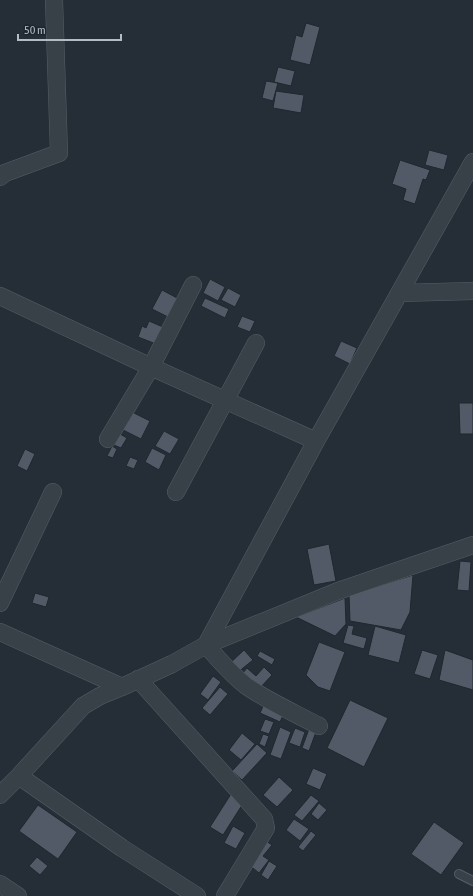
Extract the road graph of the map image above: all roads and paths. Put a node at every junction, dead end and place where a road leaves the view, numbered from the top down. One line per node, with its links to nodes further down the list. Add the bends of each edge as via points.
1 (54, 0): 3 (street, via 59,153)
2 (473, 162): 6 (street)
3 (0, 177)
4 (193, 285): 9 (street)
5 (473, 291): 6 (street)
6 (400, 293): 12 (street)
7 (0, 296): 9 (street)
8 (256, 343): 10 (street)
9 (151, 367): 10 (street); 11 (street)
10 (225, 400): 12 (street); 14 (street)
11 (108, 439)
12 (316, 441): 18 (street)
13 (53, 492): 16 (street)
14 (176, 492)
15 (473, 545): 18 (street, via 338,591)
16 (0, 603)
17 (0, 632): 20 (street)
18 (206, 645): 19 (street); 21 (street, via 222,664 246,685)
19 (138, 679): 20 (street); 29 (street, via 266,824)
20 (122, 687): 22 (street, via 83,706)
21 (319, 726)
22 (19, 776): 23 (street); 28 (street, via 122,848)
23 (0, 795)
24 (459, 874): 25 (lane)
25 (473, 881)
26 (0, 884): 27 (street)
27 (18, 896)
28 (197, 896)
29 (225, 896)

